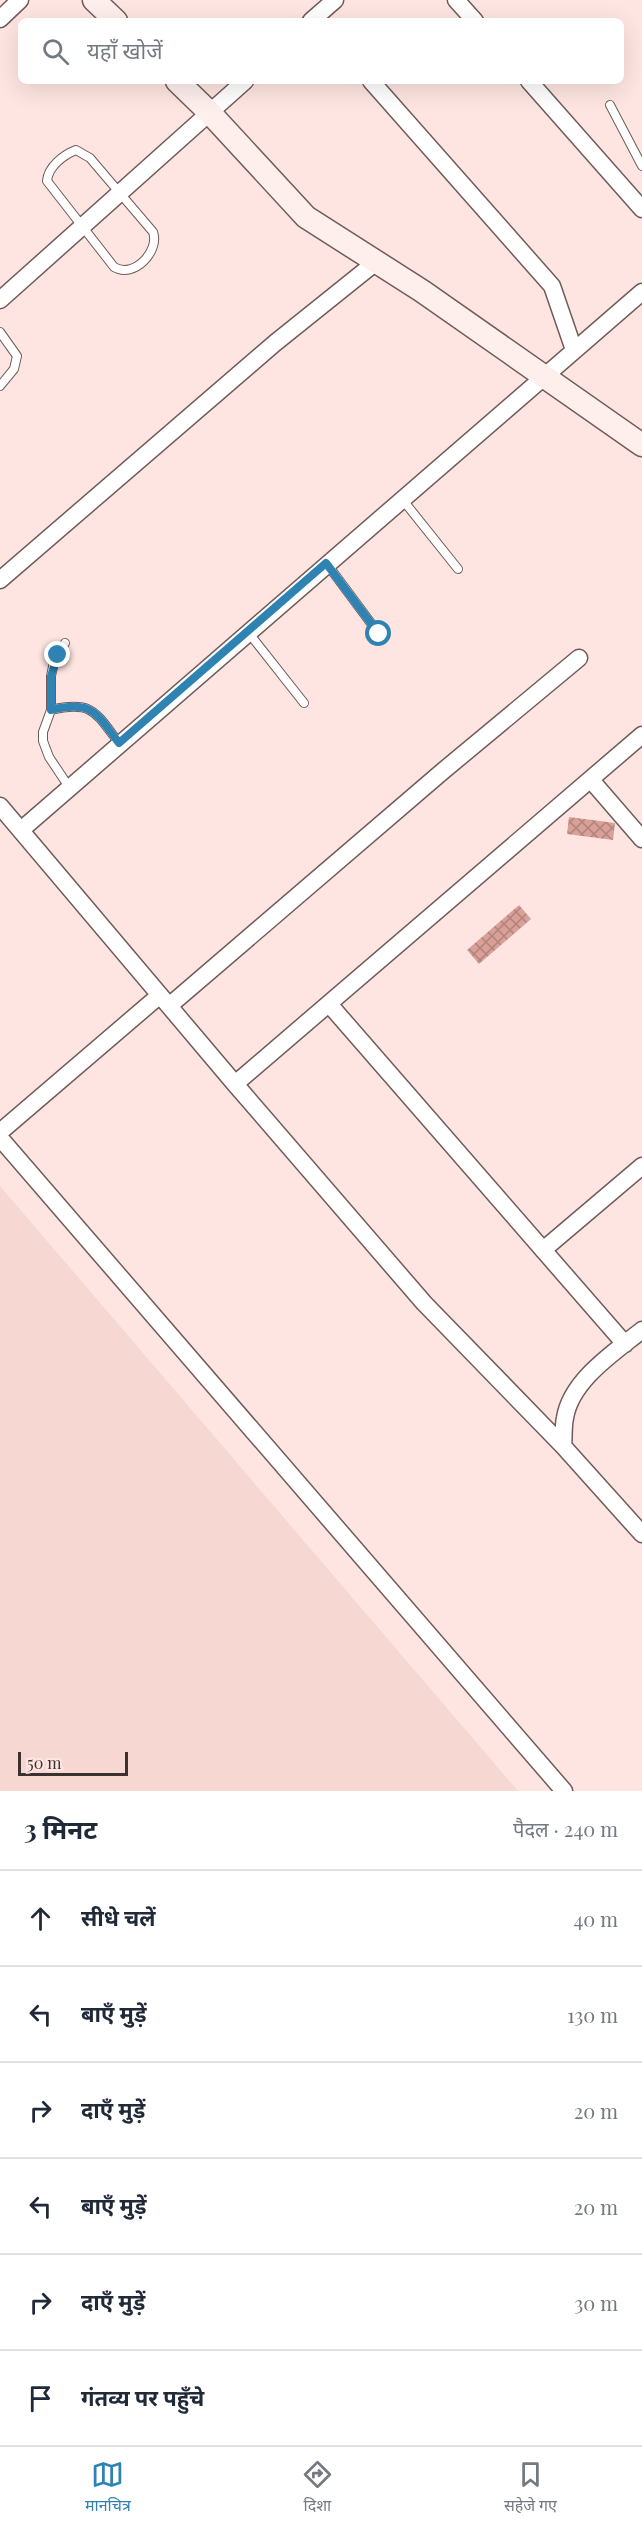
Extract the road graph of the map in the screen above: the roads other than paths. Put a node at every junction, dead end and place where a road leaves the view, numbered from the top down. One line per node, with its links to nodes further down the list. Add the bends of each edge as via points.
1 (20, 0): 8 (street)
2 (335, 0): 6 (street)
3 (456, 0): 7 (street)
4 (95, 1): 5 (main road)
5 (113, 18)
6 (317, 18)
7 (472, 18)
8 (0, 19)
9 (180, 84): 14 (main road)
10 (242, 84): 14 (street)
11 (374, 84): 23 (street, via 552,286)
12 (532, 84): 17 (street)
13 (610, 105): 15 (lane)
14 (210, 113): 16 (street); 19 (main road, via 306,217)
15 (642, 166)
16 (120, 192): 18 (street); 18 (lane, via 83,152 69,153 52,167 47,181); 18 (lane, via 153,232 152,250 143,261 130,270 119,270)
17 (642, 209)
18 (81, 227): 21 (street)
19 (376, 262): 24 (main road); 30 (street)
20 (642, 292): 23 (street)
21 (0, 300)
22 (0, 332): 25 (lane, via 17,356 14,369)
23 (573, 350): 24 (street)
24 (544, 376): 26 (main road); 27 (street)
25 (0, 386)
26 (642, 445)
27 (402, 498): 28 (street); 29 (lane)
28 (326, 563): 31 (street); 32 (lane)
29 (458, 569)
30 (0, 580)
31 (248, 631): 35 (lane); 38 (street)
32 (379, 634)
33 (65, 643): 36 (lane, via 51,676)
34 (579, 658): 44 (street)
35 (304, 703)
36 (51, 710): 38 (lane, via 67,706 87,708); 40 (lane, via 43,741)
37 (642, 735): 39 (street)
38 (119, 743): 40 (street)
39 (591, 780): 43 (street); 45 (street)
40 (69, 787): 42 (street)
41 (0, 806): 42 (street)
42 (21, 830): 44 (street)
43 (642, 839)
44 (164, 1000): 46 (street); 47 (street)
45 (328, 1004): 46 (street); 50 (street)
46 (235, 1084): 53 (street, via 424,1303)
47 (0, 1132)
48 (0, 1138): 55 (street)
49 (642, 1166): 50 (street)
50 (543, 1250): 52 (street)
51 (642, 1330): 52 (street)
52 (625, 1344): 53 (street, via 584,1381 573,1397 565,1416)
53 (563, 1446): 54 (street)
54 (642, 1534)
55 (564, 1791)

